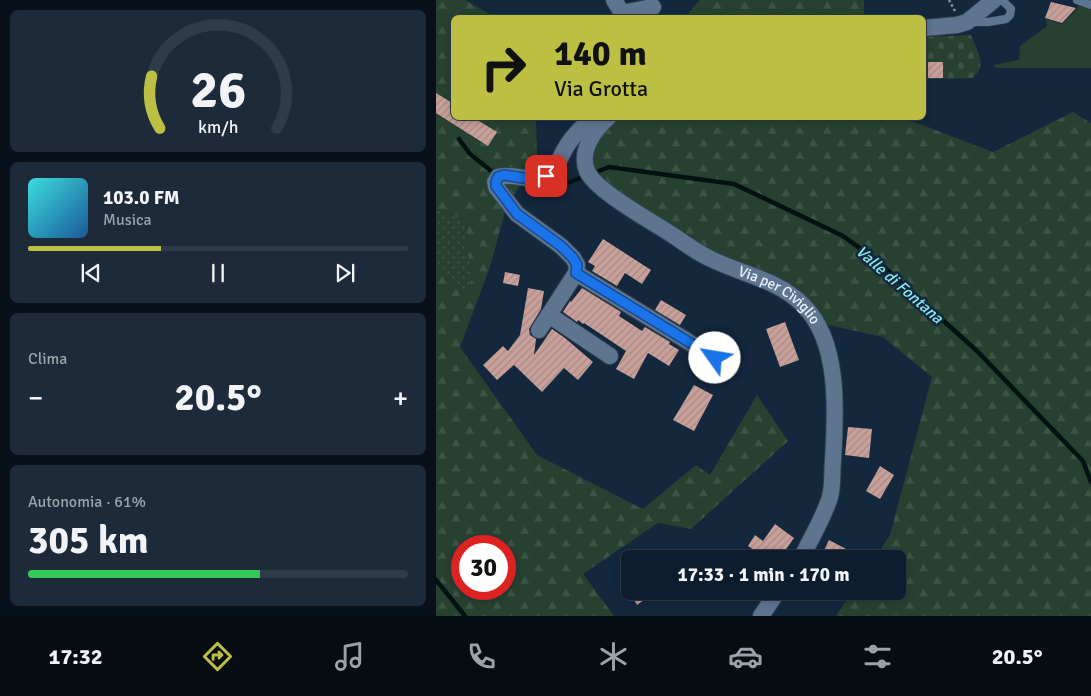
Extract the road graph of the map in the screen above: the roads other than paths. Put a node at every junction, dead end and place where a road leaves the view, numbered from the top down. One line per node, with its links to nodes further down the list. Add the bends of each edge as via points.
1 (614, 0): 6 (street, via 622,13)
2 (994, 0): 7 (street)
3 (999, 0): 7 (lane, via 1011,9 1006,20)
4 (1077, 0): 5 (lane)
5 (1091, 5)
6 (653, 7)
7 (963, 19): 8 (street, via 957,25)
8 (926, 28)
9 (605, 120): 10 (street, via 592,120 586,124 546,176 530,179 504,175 496,182 517,214 573,258 577,265); 15 (street, Via per Civiglio, via 588,144 585,159 592,178 618,199 708,258 785,289 804,305 822,331 832,368 835,430 830,496)
10 (576, 273): 11 (street); 14 (street)
11 (549, 315): 12 (street); 13 (street)
12 (539, 330)
13 (610, 356)
14 (715, 358)
15 (805, 550)
16 (772, 600): 17 (street)
17 (761, 616)

